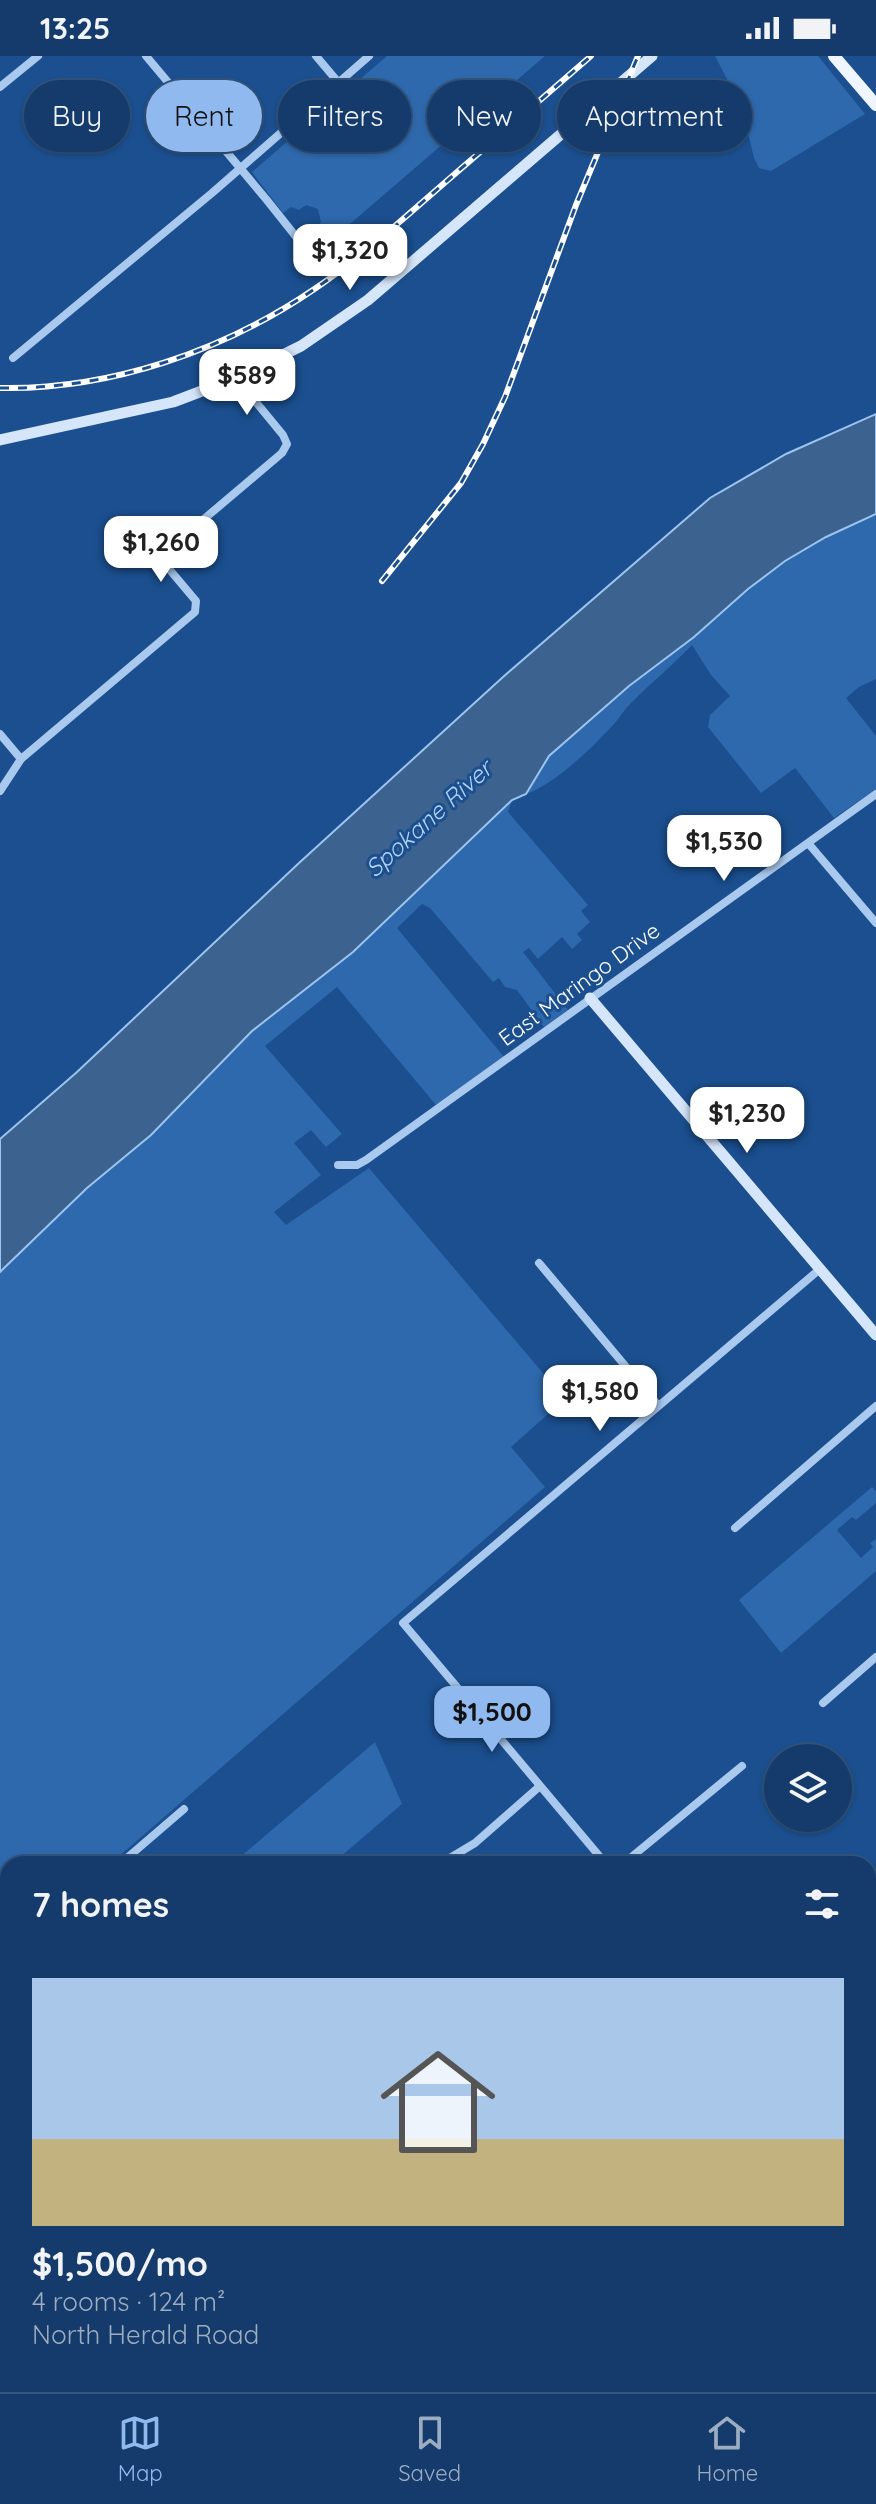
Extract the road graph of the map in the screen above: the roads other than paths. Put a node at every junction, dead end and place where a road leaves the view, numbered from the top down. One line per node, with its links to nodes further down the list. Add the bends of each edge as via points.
1 (38, 56): 9 (street)
2 (146, 56): 12 (street)
3 (316, 56): 7 (street)
4 (369, 56): 8 (street)
5 (652, 56): 15 (street, via 368,300 301,346)
6 (834, 56): 10 (main road)
7 (336, 80)
8 (340, 80)
9 (0, 87)
10 (876, 105)
11 (278, 134): 12 (street)
12 (239, 167): 13 (street); 14 (street)
13 (317, 263)
14 (13, 358)
15 (236, 378): 16 (street, via 152,408); 18 (street, via 287,444 163,557 197,606)
16 (0, 440)
17 (0, 734): 18 (street)
18 (21, 759): 19 (street)
19 (0, 791)
20 (876, 794): 21 (street, East Maringo Drive)
21 (808, 843): 22 (street); 23 (street, East Maringo Drive)
22 (876, 923)
23 (590, 998): 24 (street, East Maringo Drive, via 366,1160); 26 (street)
24 (338, 1165)
25 (539, 1263): 28 (street)
26 (820, 1269): 27 (street); 28 (street)
27 (876, 1335)
28 (658, 1405): 34 (street, via 403,1623)
29 (876, 1406): 30 (street)
30 (735, 1528)
31 (876, 1657): 32 (street)
32 (823, 1703)
33 (742, 1766): 39 (street)
34 (540, 1786): 37 (street); 38 (street)
35 (184, 1809): 36 (street)
36 (129, 1856)
37 (453, 1856)
38 (599, 1856)
39 (633, 1856)

